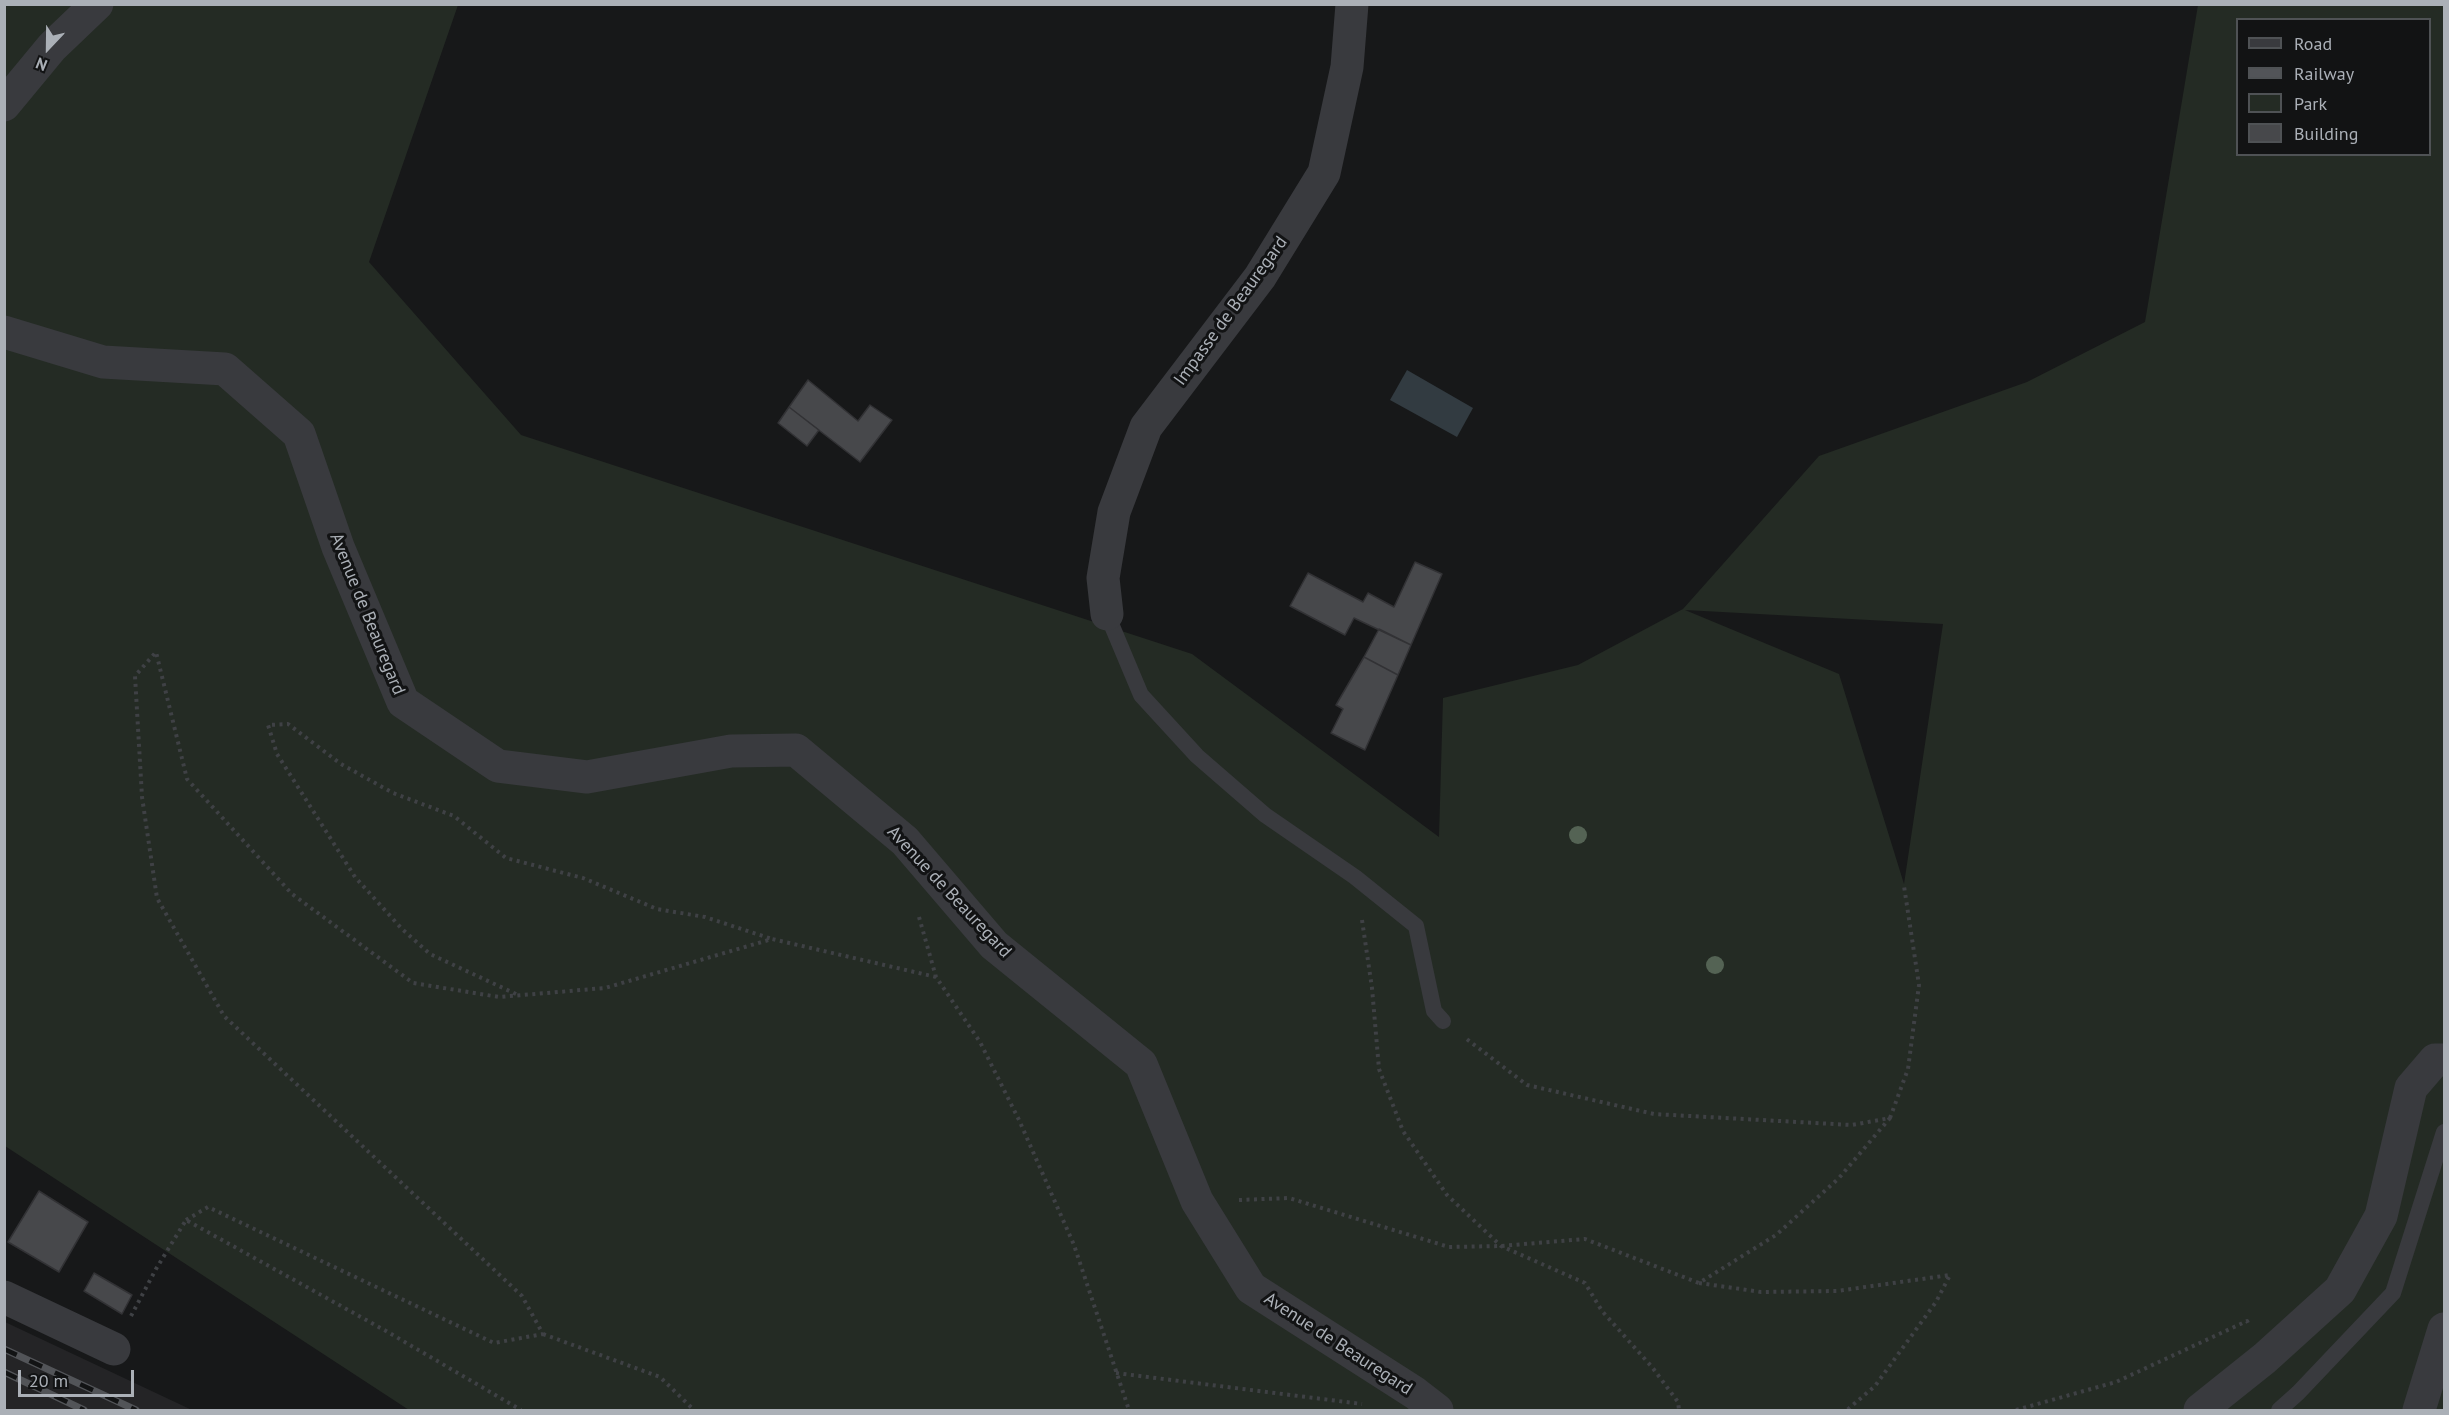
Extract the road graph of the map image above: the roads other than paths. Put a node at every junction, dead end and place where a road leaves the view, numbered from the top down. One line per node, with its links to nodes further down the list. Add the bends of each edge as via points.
1 (97, 4): 3 (street, via 52,47)
2 (1352, 4): 5 (street, Impasse de Beauregard, via 1347,67 1324,173 1260,277 1146,427 1114,512 1103,578)
3 (4, 105)
4 (4, 332): 12 (street, Avenue de Beauregard, via 103,362 225,369 299,434 338,547 403,702 498,766 587,777 731,751 796,750 905,841 994,945 1141,1064 1197,1202 1251,1288)
5 (1107, 614): 6 (lane, via 1141,695 1197,756 1265,815 1355,877 1416,926 1434,1011)
6 (1443, 1021)
7 (2445, 1060): 13 (street, via 2435,1060 2411,1088 2381,1216 2340,1290)
8 (2445, 1132): 14 (lane, via 2393,1293)
9 (4, 1298): 11 (street)
10 (2445, 1329): 15 (street)
11 (114, 1349)
12 (1437, 1410)
13 (2200, 1410)
14 (2279, 1410)
15 (2419, 1410)

